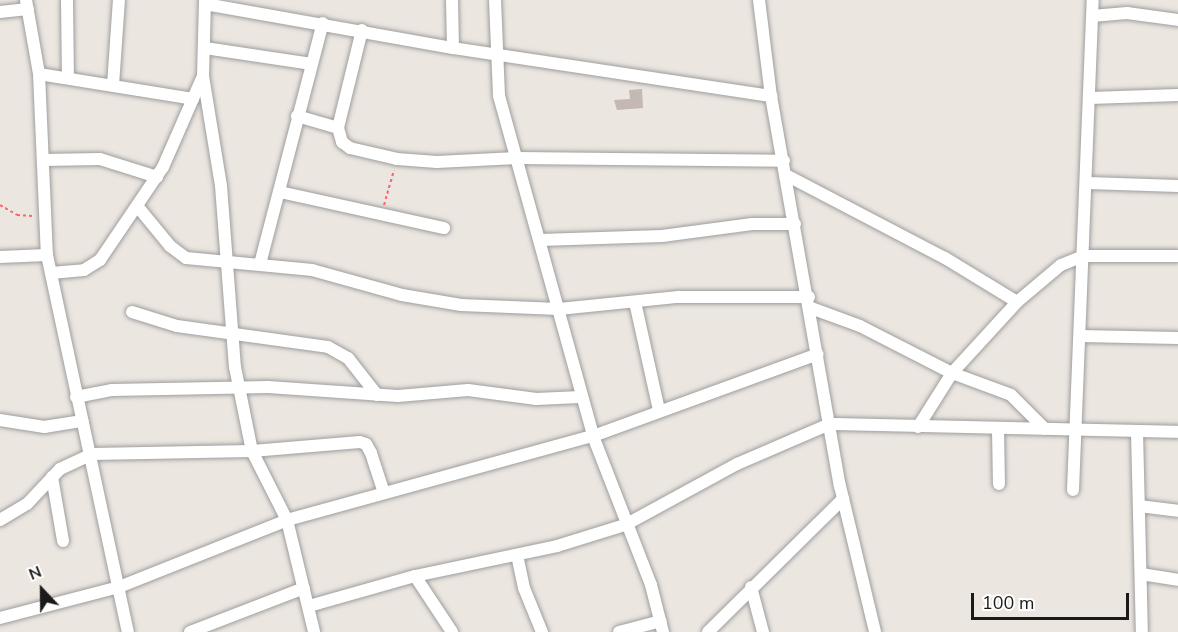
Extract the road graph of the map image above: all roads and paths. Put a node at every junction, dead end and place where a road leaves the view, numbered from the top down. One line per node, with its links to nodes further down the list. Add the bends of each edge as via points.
1 (67, 0): 20 (street)
2 (119, 0): 21 (street)
3 (452, 0): 15 (street)
4 (495, 0): 16 (street)
5 (759, 0): 23 (street)
6 (1093, 0): 10 (street)
7 (205, 2): 12 (street); 14 (street)
8 (27, 5): 9 (street); 18 (street)
9 (0, 12)
10 (1092, 16): 11 (street, via 1134,14); 24 (street)
11 (1178, 20)
12 (323, 23): 13 (street); 17 (street)
13 (362, 30): 15 (street); 27 (street)
14 (205, 48): 17 (street); 19 (street)
15 (453, 48): 16 (street)
16 (495, 53): 23 (street); 28 (street, via 497,86)
17 (312, 64): 26 (street)
18 (39, 74): 20 (street); 30 (street)
19 (203, 76): 25 (street); 48 (street)
20 (68, 77): 21 (street)
21 (113, 85): 25 (street)
22 (1178, 95): 24 (street)
23 (771, 96): 31 (street)
24 (1090, 98): 34 (street)
25 (193, 99): 33 (street, via 179,138)
26 (297, 116): 27 (street); 36 (street)
27 (338, 128): 29 (street, via 342,142 350,148)
28 (517, 158): 29 (street, via 437,162); 31 (street); 43 (street)
29 (397, 159): 40 (path)
30 (43, 160): 33 (street, via 99,159); 39 (street)
31 (784, 161): 32 (street)
32 (786, 175): 41 (street); 52 (street, via 945,258)
33 (158, 177): 38 (street)
34 (1088, 183): 35 (street); 46 (street)
35 (1178, 186)
36 (280, 192): 40 (street); 49 (street)
37 (0, 205): 39 (path, via 17,214)
38 (138, 207): 48 (street, via 170,246 186,258); 50 (street, via 96,264)
39 (46, 217): 44 (street)
40 (381, 217): 42 (street)
41 (795, 224): 43 (street, via 708,228 662,236); 53 (street)
42 (444, 228)
43 (540, 240): 54 (street)
44 (47, 255): 45 (street); 50 (street)
45 (0, 256)
46 (1083, 256): 47 (street); 52 (street, via 1061,264); 57 (street)
47 (1178, 256)
48 (229, 263): 49 (street); 56 (street)
49 (260, 264): 54 (street, via 312,270 402,295 461,305)
50 (51, 273): 63 (street)
51 (635, 302): 53 (street, via 747,295); 54 (street); 65 (street)
52 (1017, 302): 60 (street)
53 (810, 303): 59 (street); 60 (street)
54 (559, 309): 64 (street)
55 (132, 312): 56 (street, via 177,326)
56 (231, 331): 61 (street); 62 (street, via 338,352)
57 (1080, 336): 58 (street); 72 (street)
58 (1178, 338)
59 (818, 354): 65 (street); 68 (street)
60 (952, 373): 69 (street); 71 (street, via 1011,395)
61 (239, 388): 62 (street); 63 (street, via 112,390); 76 (street)
62 (377, 395): 64 (street, via 468,390 536,399)
63 (76, 397): 67 (street)
64 (582, 397): 75 (street)
65 (659, 410): 75 (street)
66 (0, 420): 67 (street, via 44,427)
67 (83, 421): 77 (street)
68 (830, 424): 69 (street); 82 (street); 87 (street, via 748,459)
69 (918, 427): 70 (street)
70 (998, 429): 71 (street); 79 (street)
71 (1045, 429): 72 (street)
72 (1074, 432): 73 (street); 80 (street)
73 (1137, 432): 74 (street); 83 (street)
74 (1178, 432)
75 (593, 436): 81 (street); 87 (street)
76 (252, 451): 77 (street); 81 (street, via 295,445 366,444); 86 (street)
77 (92, 454): 78 (street, via 68,464); 93 (street)
78 (52, 477): 85 (street, via 27,504); 88 (street)
79 (999, 484)
80 (1073, 490)
81 (384, 493): 86 (street)
82 (843, 499): 94 (street); 108 (street)
83 (1139, 507): 84 (street); 90 (street)
84 (1178, 511)
85 (0, 520)
86 (287, 520): 93 (street); 95 (street)
87 (625, 525): 89 (street); 98 (street, via 651,585)
88 (63, 541)
89 (517, 555): 91 (street); 104 (street, via 524,588)
90 (1141, 574): 92 (street); 109 (street)
91 (415, 576): 96 (street); 103 (street)
92 (1178, 580)
93 (119, 587): 97 (street); 100 (street)
94 (751, 587): 106 (street); 107 (street)
95 (304, 588): 96 (street); 99 (street)
96 (309, 606): 102 (street)
97 (0, 618)
98 (662, 626): 105 (street)
99 (212, 628): 101 (street)
100 (129, 632)
101 (190, 632)
102 (314, 632)
103 (452, 632)
104 (542, 632)
105 (619, 632)
106 (708, 632)
107 (763, 632)
108 (875, 632)
109 (1142, 632)

